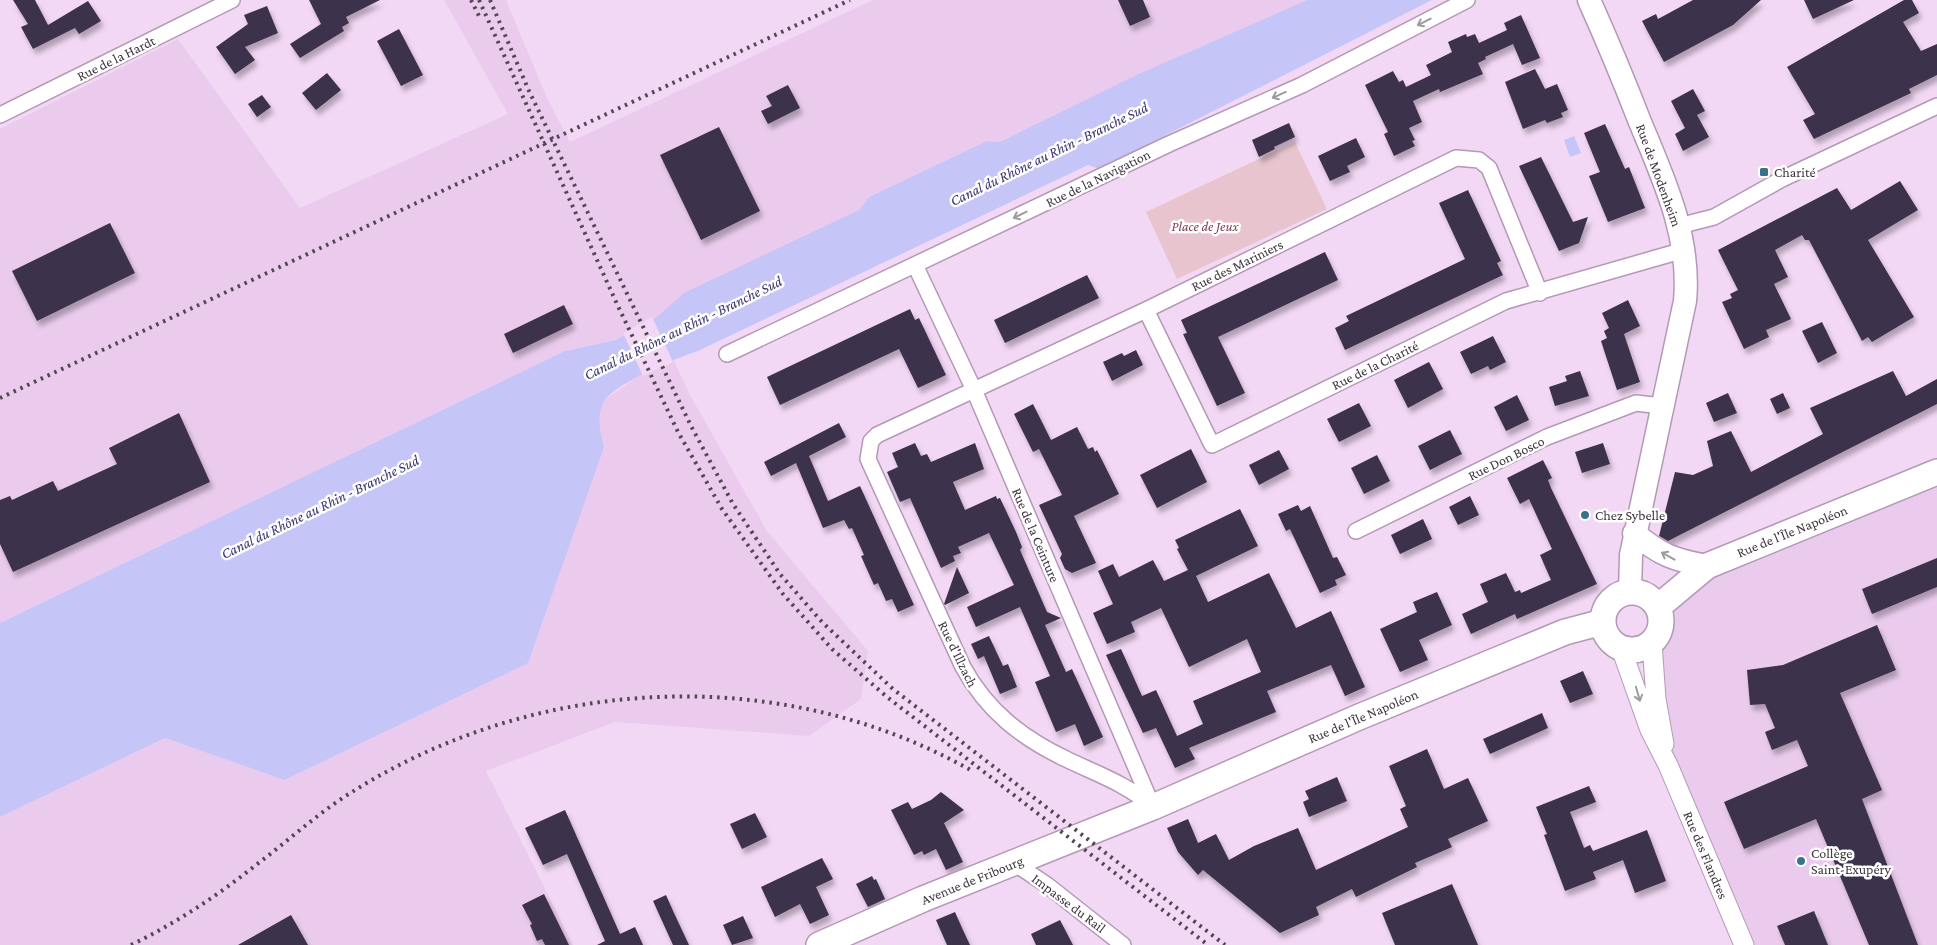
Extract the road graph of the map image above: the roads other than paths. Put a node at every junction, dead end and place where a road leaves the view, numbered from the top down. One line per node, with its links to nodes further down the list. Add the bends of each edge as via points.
1 (232, 0): 5 (street, Rue de la Hardt)
2 (1468, 0): 8 (street, Rue de la Navigation, one-way to 8, via 1302,85 1169,144)
3 (1589, 0): 6 (main road, Rue de Modenheim)
4 (1937, 106): 6 (street, via 1782,179 1714,217)
5 (0, 115)
6 (1679, 226): 7 (main road, Rue de Modenheim)
7 (1684, 250): 9 (street, Rue de la Charité); 13 (main road, Rue de Modenheim, via 1685,301)
8 (915, 265): 11 (street, Rue de la Navigation); 12 (street, Rue de la Ceinture)
9 (1540, 293): 10 (street, Rue de la Charité, via 1506,301 1212,445); 10 (street, Rue des Mariniers, via 1489,168 1479,160 1466,157 1456,158)
10 (1146, 310): 12 (street, Rue des Mariniers)
11 (727, 354)
12 (974, 390): 14 (street, Rue des Mariniers, via 877,435); 25 (street, Rue de la Ceinture)
13 (1661, 406): 16 (street, Rue Don Bosco, via 1636,403 1547,437); 17 (main road, Rue de Modenheim)
14 (868, 449): 25 (street, Rue d'Illzach, via 868,459 963,667 981,697 1021,734 1059,756 1130,788)
15 (1937, 472): 18 (main road, Rue de l'Île Napoléon)
16 (1356, 531)
17 (1634, 533): 18 (main road, one-way to 17, via 1675,560); 19 (main road, Rue de Modenheim, via 1630,555)
18 (1707, 566): 20 (main road, Rue de l'Île Napoléon)
19 (1630, 592): 20 (main road, via 1646,595); 21 (main road, via 1614,598 1608,605)
20 (1658, 607): 22 (main road, via 1662,623)
21 (1603, 622): 23 (main road, via 1608,637); 25 (main road, Rue de l'Île Napoléon, via 1565,632)
22 (1652, 643): 23 (main road, via 1637,650); 24 (street, Rue des Flandres, via 1656,699)
23 (1621, 648): 24 (street, Rue des Flandres, one-way to 24, via 1644,716)
24 (1668, 765): 30 (street, Rue des Flandres)
25 (1153, 807): 26 (main road, Rue de l'Île Napoléon)
26 (1126, 818): 27 (main road, Avenue de Fribourg)
27 (1014, 863): 28 (main road, Avenue de Fribourg); 29 (street, Impasse du Rail)
28 (819, 945)
29 (1123, 945)
30 (1744, 945)

